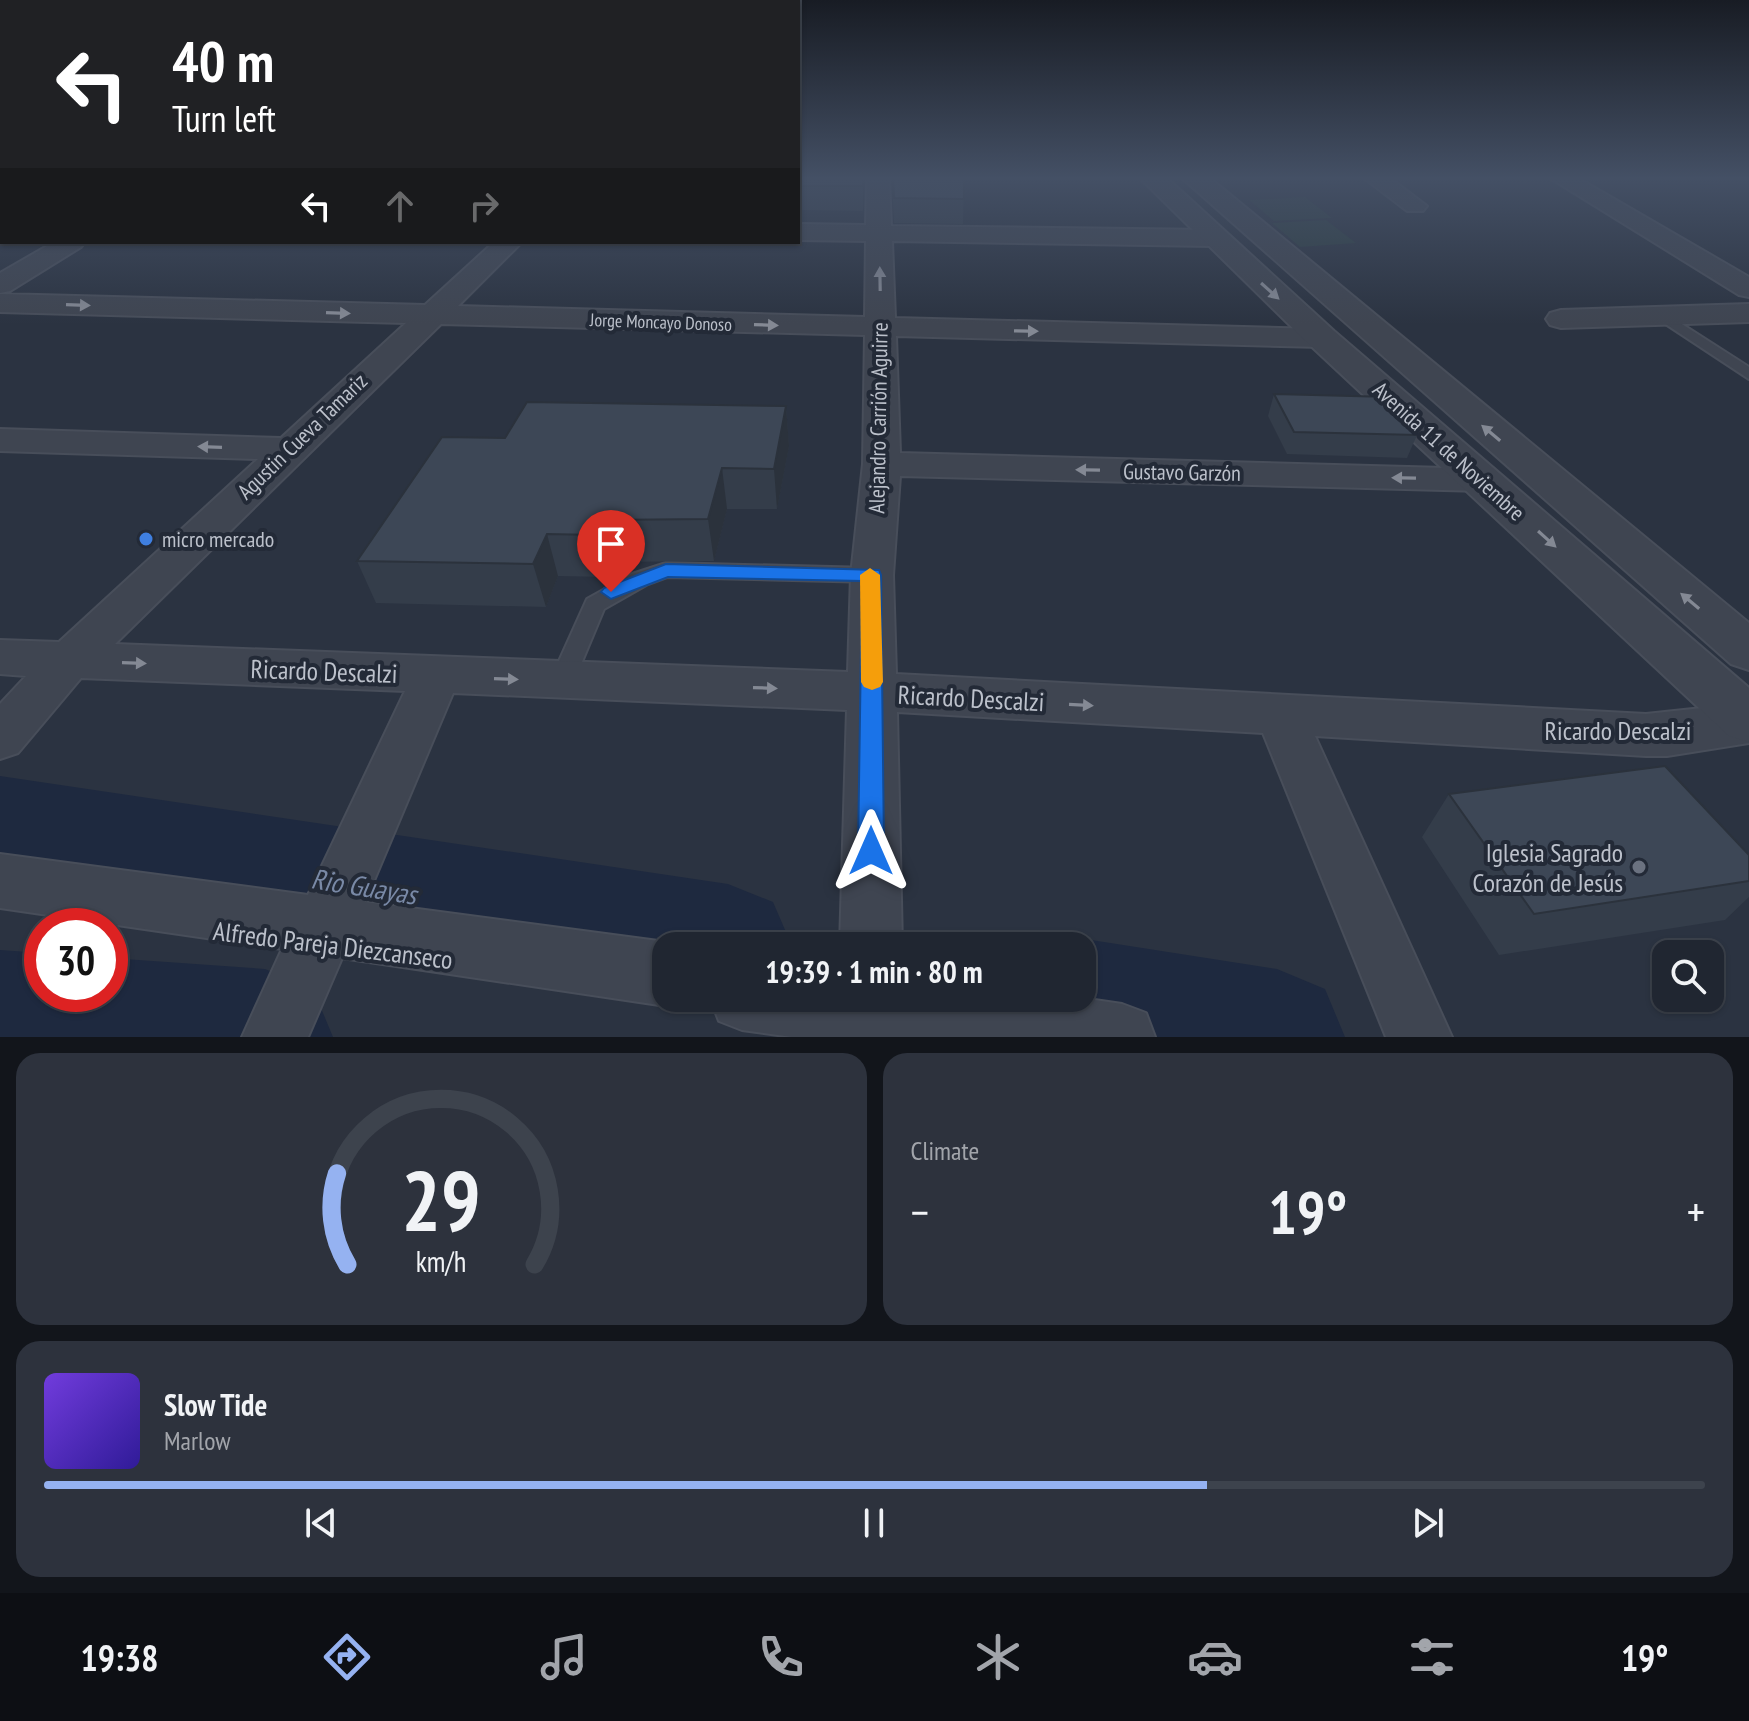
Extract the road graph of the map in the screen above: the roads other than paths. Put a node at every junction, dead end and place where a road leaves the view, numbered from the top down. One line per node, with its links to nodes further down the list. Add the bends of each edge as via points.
1 (879, 226): 6 (street, Alejandro Carrión Aguirre)
2 (1200, 226): 7 (street, Avenida 11 de Noviembre)
3 (1251, 226): 25 (street, Avenida 11 de Noviembre, one-way to 3)
4 (1643, 226): 11 (street)
5 (800, 232): 6 (street)
6 (879, 234): 7 (street); 17 (street, Alejandro Carrión Aguirre, one-way to 6)
7 (1212, 238): 18 (street, Avenida 11 de Noviembre, one-way to 18)
8 (69, 244): 10 (street)
9 (507, 244): 14 (street, Agustin Cueva Tamariz)
10 (0, 285)
11 (1749, 289)
12 (0, 303): 14 (street, Jorge Moncayo Donoso, one-way to 14)
13 (1749, 313): 15 (street)
14 (430, 315): 17 (street, Jorge Moncayo Donoso, one-way to 17); 21 (street, Agustin Cueva Tamariz)
15 (1663, 316): 16 (street); 19 (lane)
16 (1561, 319)
17 (881, 328): 18 (street, Jorge Moncayo Donoso, one-way to 18); 22 (street, Alejandro Carrión Aguirre)
18 (1322, 338): 23 (street, Avenida 11 de Noviembre)
19 (1749, 374)
20 (0, 440): 21 (street, one-way to 20)
21 (288, 449): 27 (street, Agustin Cueva Tamariz)
22 (882, 464): 23 (street, Gustavo Garzón, one-way to 22); 24 (street, Alejandro Carrión Aguirre)
23 (1482, 480): 32 (street, Avenida 11 de Noviembre, one-way to 32)
24 (872, 575): 29 (lane, via 666,570 595,604); 30 (street, Alejandro Carrión Aguirre)
25 (1749, 651)
26 (0, 657): 27 (street, Ricardo Descalzi)
27 (69, 660): 28 (street, Ricardo Descalzi, one-way to 28); 33 (street, Agustin Cueva Tamariz)
28 (436, 676): 29 (street, Ricardo Descalzi, one-way to 29); 42 (street)
29 (562, 681): 30 (street, Ricardo Descalzi, one-way to 30)
30 (872, 692): 31 (street, Ricardo Descalzi, one-way to 31); 36 (street, Alejandro Carrión Aguirre)
31 (1281, 717): 32 (street, Ricardo Descalzi, via 1646,735); 46 (street)
32 (1749, 722)
33 (0, 738)
34 (0, 881): 37 (street)
35 (0, 902): 38 (street, Alfredo Pareja Diezcanseco)
36 (871, 932)
37 (652, 972)
38 (652, 986)
39 (850, 1012): 44 (street)
40 (871, 1012): 43 (street)
41 (943, 1012): 45 (street)
42 (275, 1037)
43 (870, 1037)
44 (1043, 1037)
45 (1122, 1037)
46 (1419, 1037)

